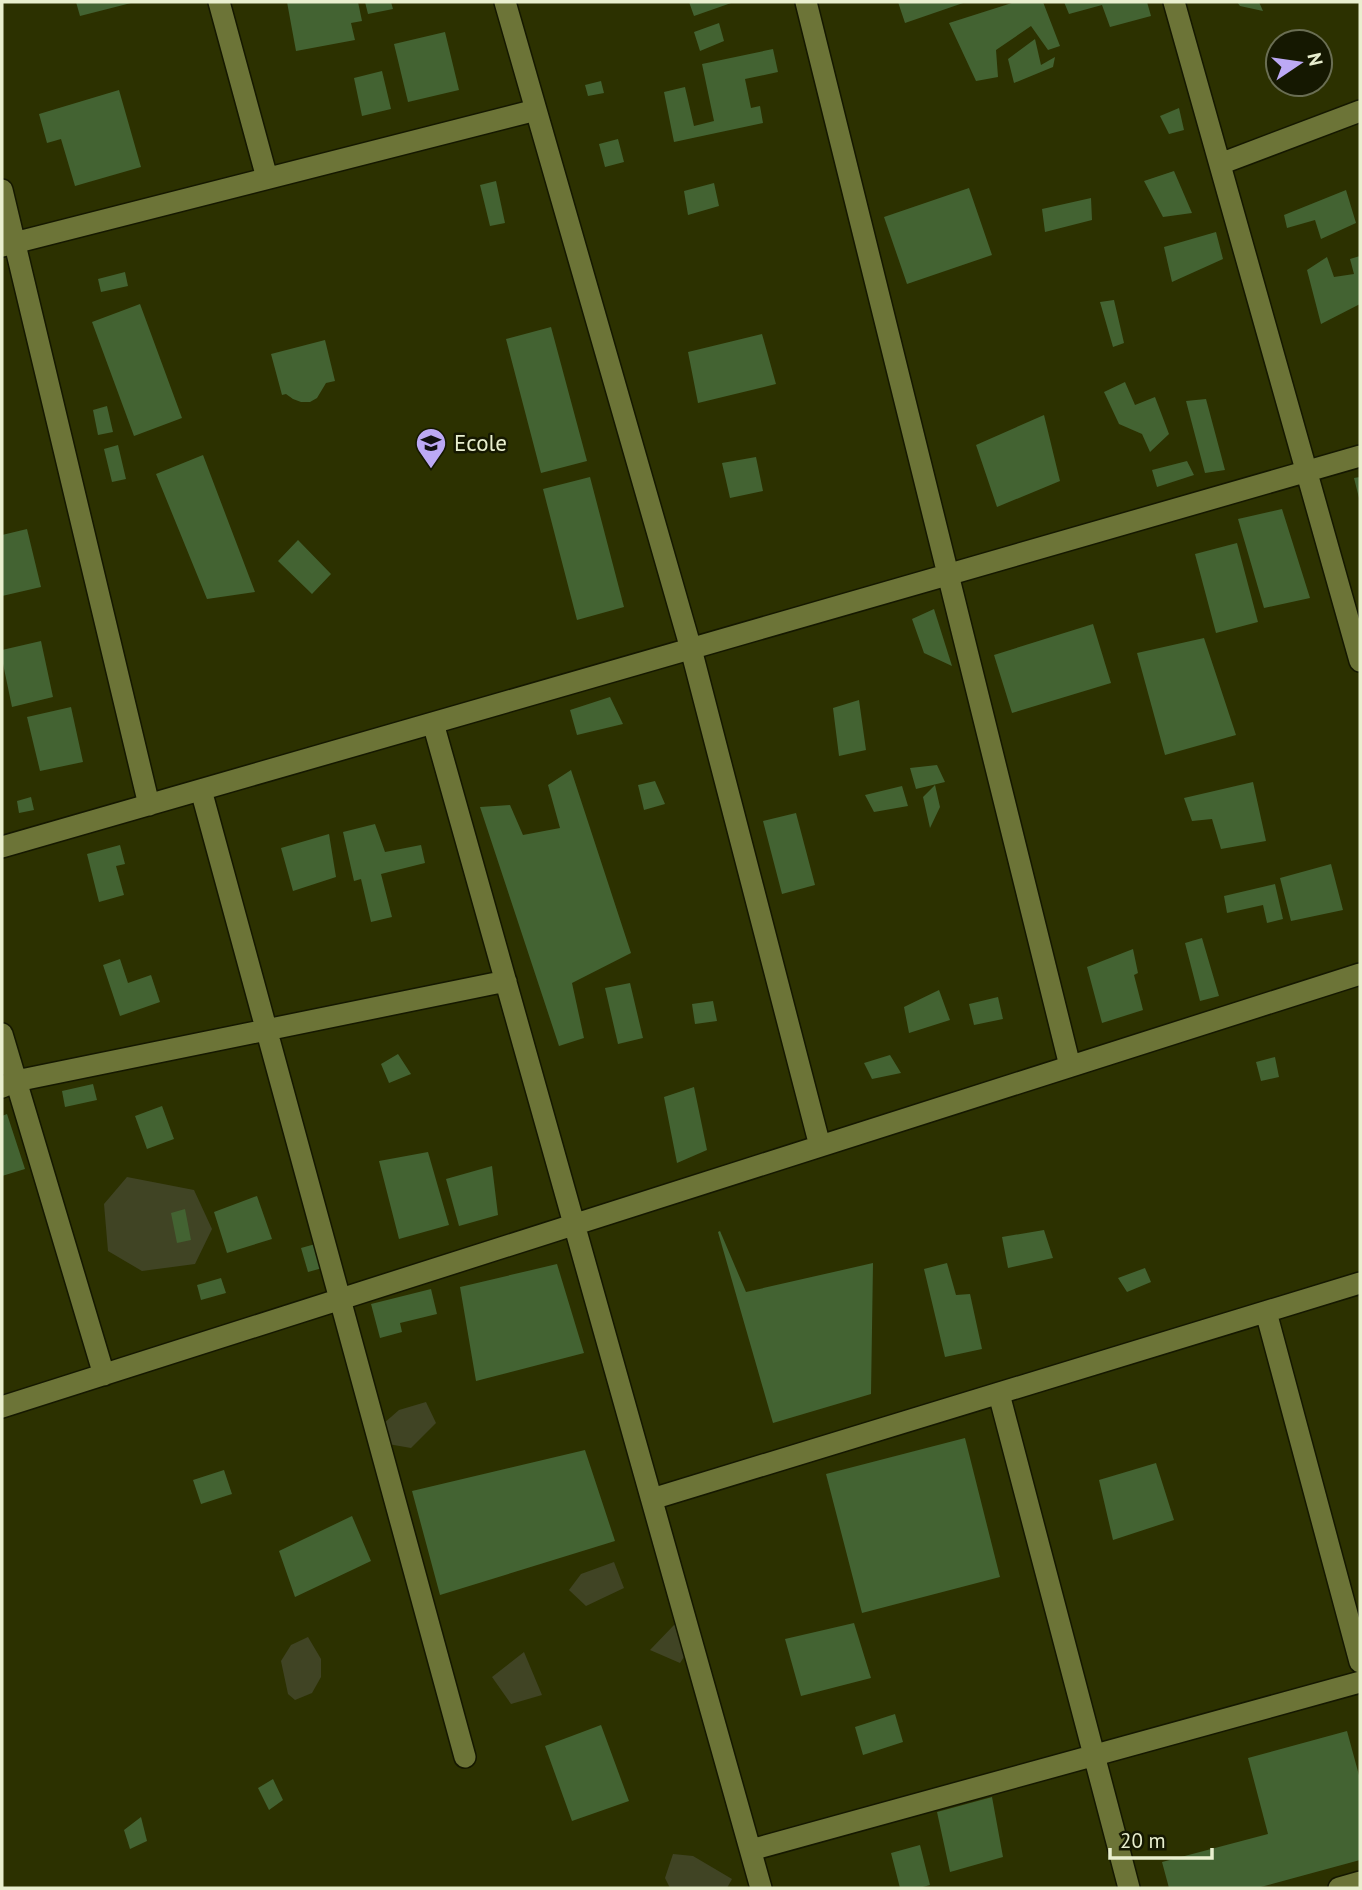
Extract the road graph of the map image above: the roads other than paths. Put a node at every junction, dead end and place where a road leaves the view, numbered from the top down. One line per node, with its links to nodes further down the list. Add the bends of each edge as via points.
1 (219, 2): 8 (street)
2 (505, 2): 5 (street)
3 (806, 2): 13 (street)
4 (1174, 2): 7 (street)
5 (536, 110): 8 (street); 14 (street)
6 (1360, 111): 7 (street)
7 (1220, 164): 12 (street)
8 (267, 178): 10 (street)
9 (2, 190): 10 (street)
10 (8, 244): 18 (street)
11 (1360, 456): 12 (street)
12 (1307, 472): 13 (street); 15 (street)
13 (948, 575): 14 (street); 24 (street)
14 (691, 649): 16 (street); 26 (street)
15 (1360, 661)
16 (433, 723): 17 (street); 21 (street)
17 (201, 790): 18 (street); 22 (street)
18 (149, 805): 19 (street)
19 (2, 847)
20 (1360, 974): 24 (street)
21 (506, 981): 22 (street); 27 (street)
22 (266, 1030): 25 (street); 29 (street)
23 (2, 1034): 25 (street)
24 (1070, 1066): 26 (street)
25 (9, 1084): 31 (street)
26 (820, 1146): 27 (street)
27 (574, 1225): 29 (street); 34 (street)
28 (1360, 1283): 30 (street)
29 (340, 1300): 31 (street); 38 (street)
30 (1266, 1312): 32 (street); 35 (street)
31 (104, 1375): 33 (street)
32 (999, 1394): 34 (street); 37 (street)
33 (2, 1408)
34 (652, 1499): 39 (street)
35 (1360, 1662)
36 (1360, 1682): 37 (street)
37 (1094, 1755): 39 (street); 42 (street)
38 (466, 1757)
39 (751, 1850): 41 (street)
40 (1360, 1882): 43 (street)
41 (761, 1888)
42 (1129, 1888)
43 (1339, 1888)

